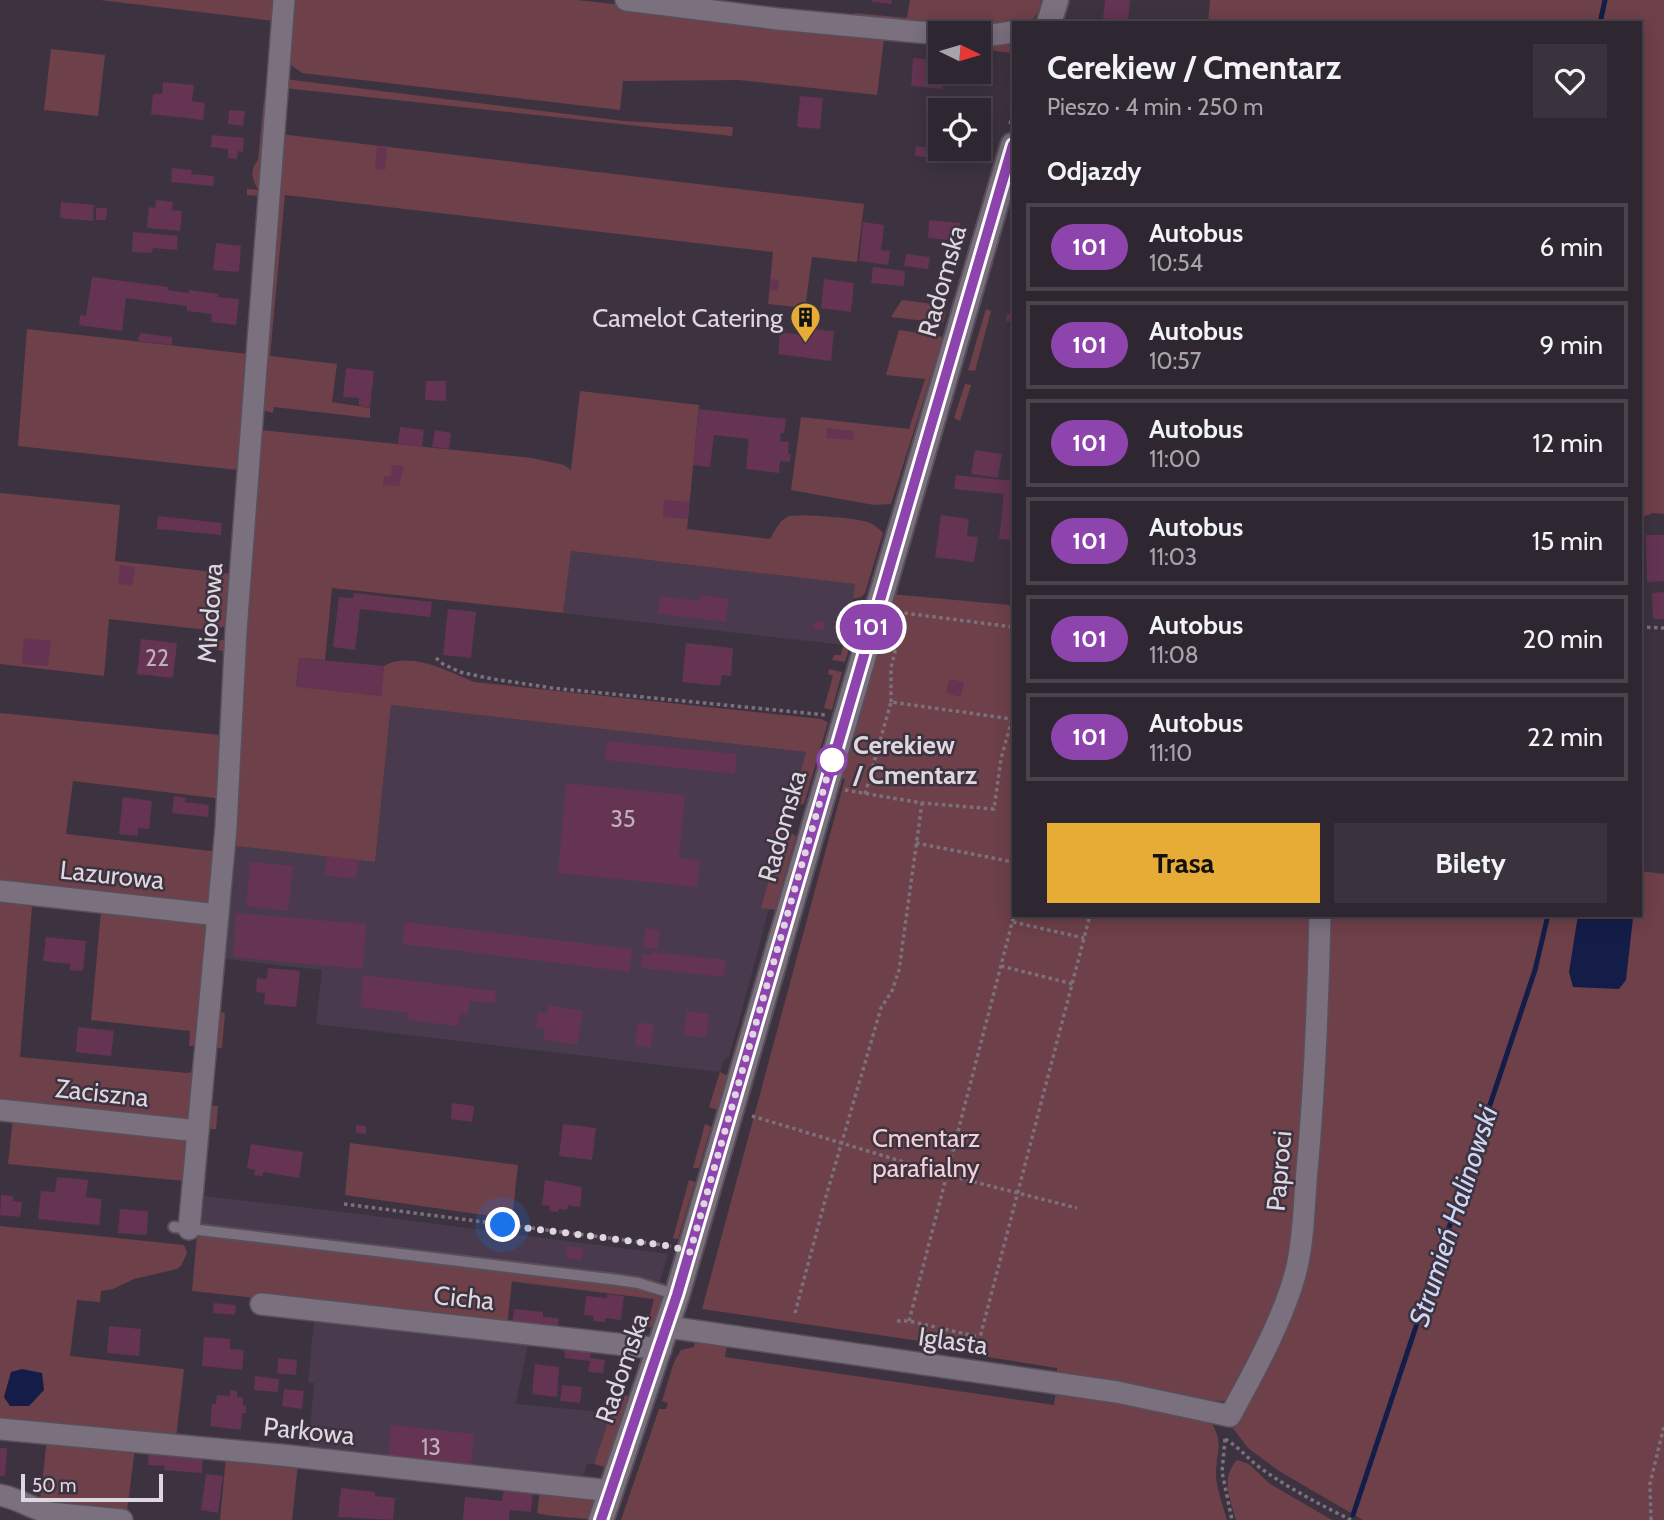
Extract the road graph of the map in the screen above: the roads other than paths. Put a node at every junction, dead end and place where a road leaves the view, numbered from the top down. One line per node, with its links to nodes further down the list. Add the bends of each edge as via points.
1 (284, 0): 10 (street, Miodowa)
2 (626, 0): 6 (street)
3 (1056, 0): 4 (street)
4 (1050, 21)
5 (1012, 32): 7 (street)
6 (928, 33)
7 (991, 35)
8 (1012, 148): 15 (street, Radomska)
9 (0, 891): 10 (street, Lazurowa)
10 (218, 915): 13 (street, Miodowa)
11 (1320, 917): 18 (street, Paproci, via 1313,1107 1296,1272)
12 (0, 1110): 13 (street, Zaciszna)
13 (198, 1131): 14 (street, Miodowa)
14 (182, 1228): 15 (lane, via 638,1283)
15 (677, 1295): 17 (street, Radomska)
16 (261, 1304): 17 (street, Cicha)
17 (664, 1338): 18 (street, Iglasta, via 1116,1392); 20 (street, Radomska)
18 (1230, 1416)
19 (0, 1429): 20 (street, Parkowa)
20 (611, 1491): 23 (street, Radomska)
21 (0, 1495): 22 (street, via 40,1511)
22 (122, 1520)
23 (601, 1520)

